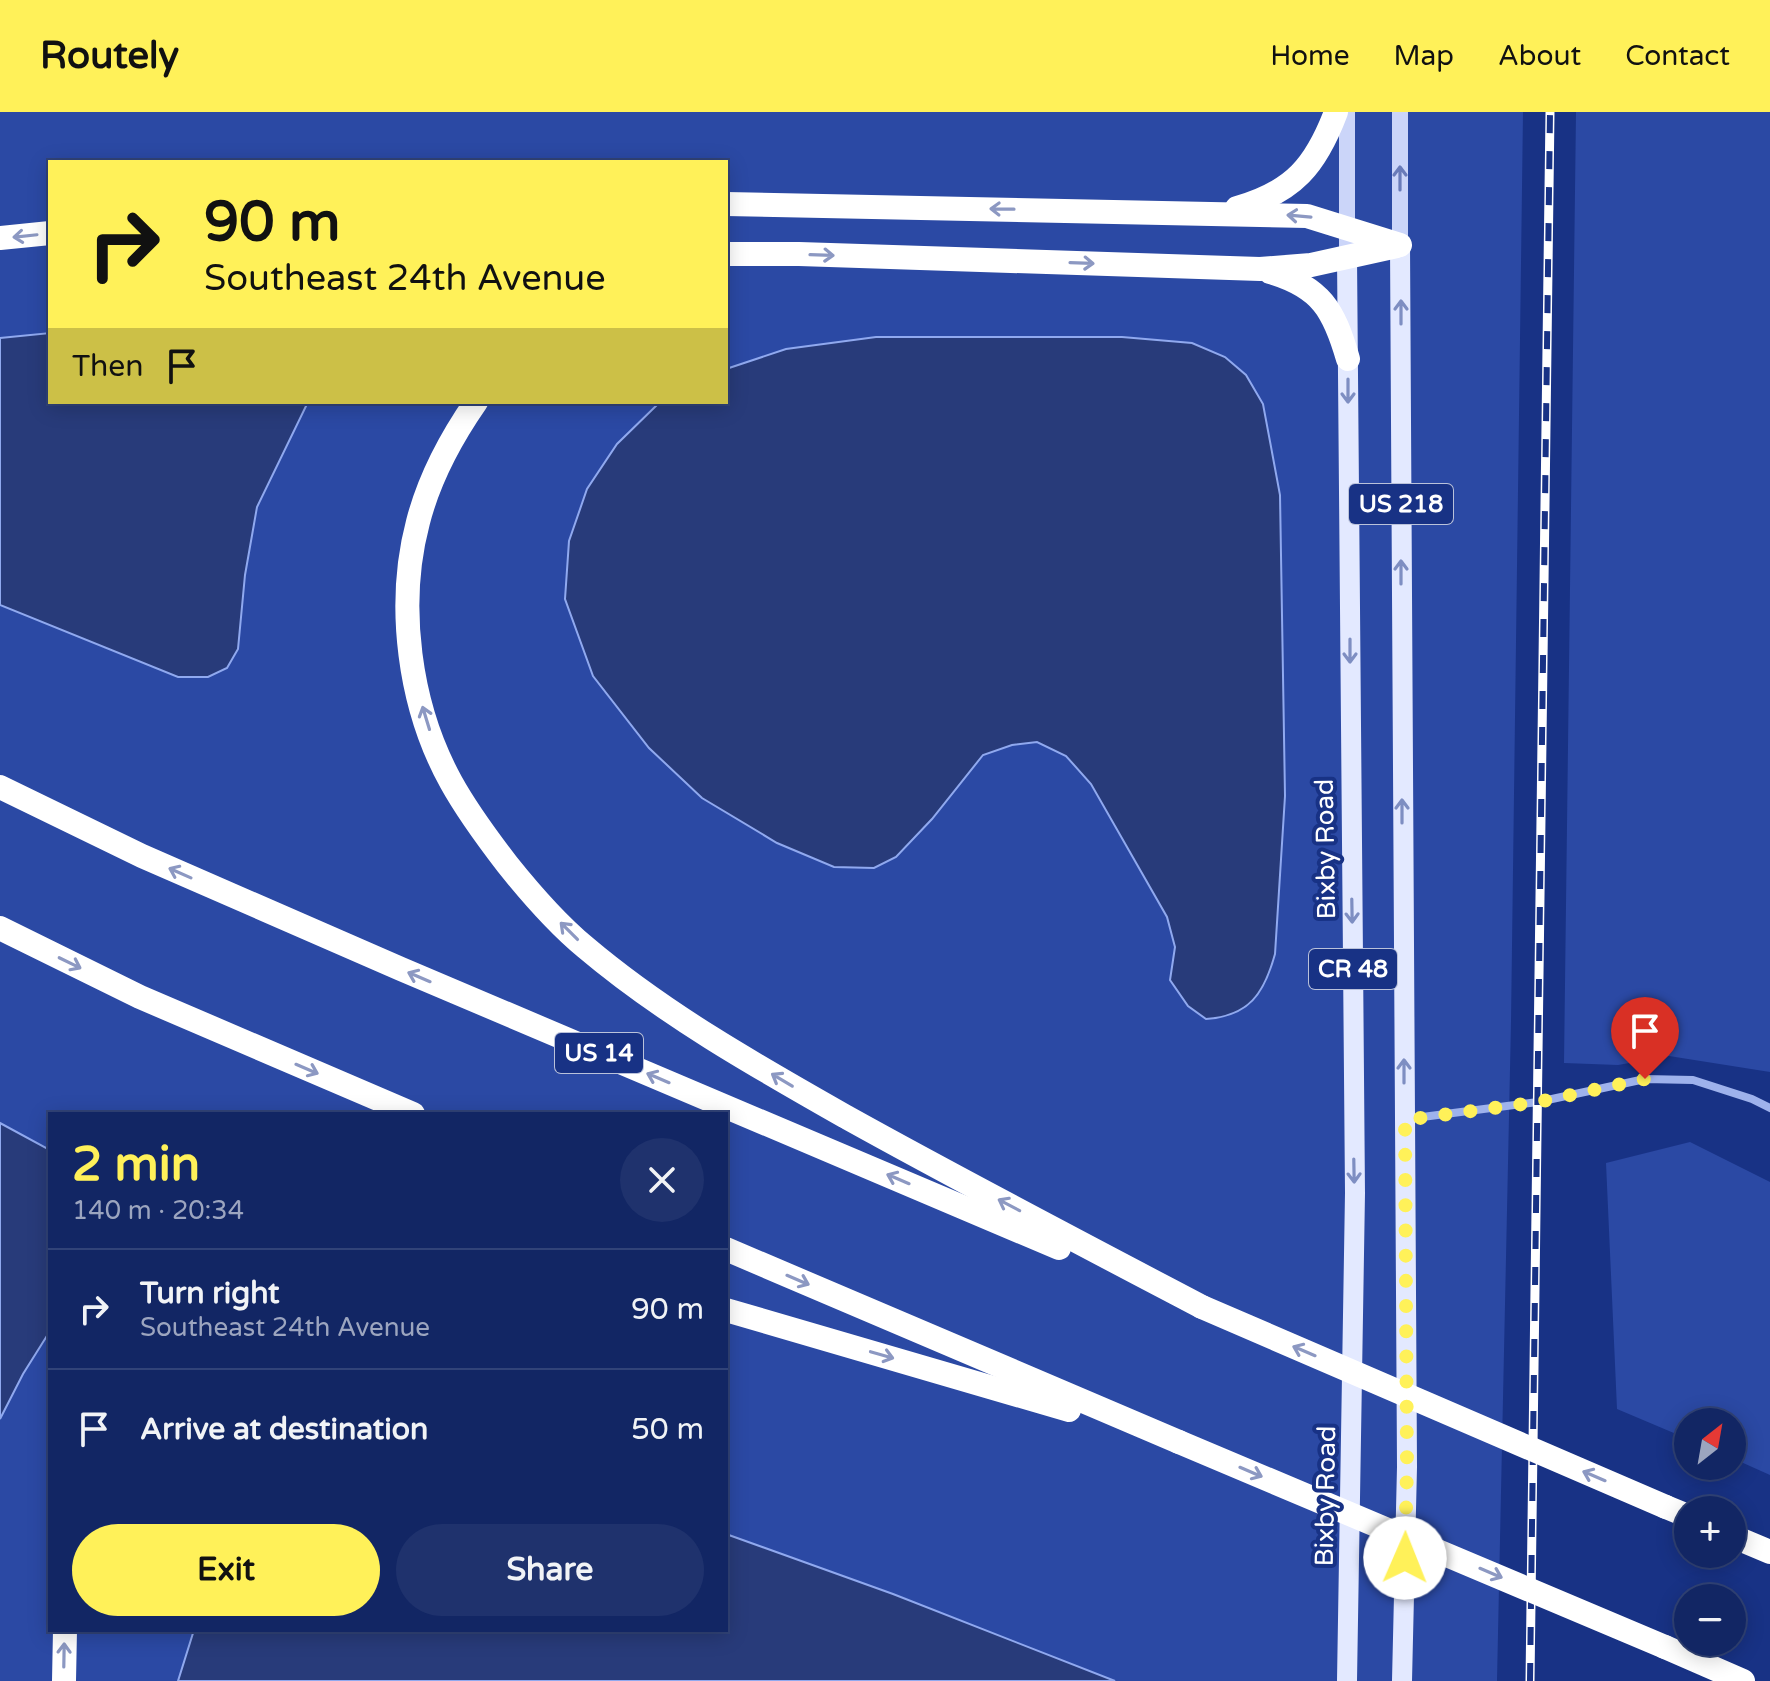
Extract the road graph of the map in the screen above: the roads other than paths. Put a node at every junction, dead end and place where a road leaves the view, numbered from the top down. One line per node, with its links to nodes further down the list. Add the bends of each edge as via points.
1 (1336, 112): 5 (highway, via 1323,145 1288,186)
2 (1347, 112): 6 (main road, Bixby Road / CR 48)
3 (1400, 112): 9 (main road, one-way to 3)
4 (728, 204): 5 (highway, one-way to 4)
5 (1220, 213): 6 (highway, one-way to 5, via 1307,216)
6 (1346, 228): 9 (highway); 11 (main road, Bixby Road / CR 48)
7 (48, 233): 8 (highway, one-way to 8)
8 (0, 238)
9 (1400, 245): 11 (highway); 19 (main road, US 218, one-way to 9)
10 (728, 254): 12 (highway, one-way to 12)
11 (1347, 257): 12 (highway); 13 (main road, Bixby Road / CR 48)
12 (1260, 269): 13 (highway, via 1290,278 1326,304)
13 (1348, 359): 29 (main road, Bixby Road / CR 48, one-way to 29, via 1355,1193)
14 (475, 404): 21 (highway, one-way to 14, via 911,1153 728,1048 584,946 530,893 450,780 416,686 409,634 409,578 418,522 434,475)
15 (0, 787): 21 (highway, US 14, one-way to 15, via 387,963 142,856)
16 (0, 928): 18 (highway, one-way to 18, via 140,997)
17 (1770, 1108): 19 (street, via 1693,1080 1645,1079 1538,1102)
18 (408, 1112)
19 (1405, 1120): 30 (main road, US 218)
20 (728, 1250): 23 (highway, one-way to 23)
21 (1202, 1307): 24 (highway, US 14, one-way to 21, bridge)
22 (728, 1311): 23 (highway, one-way to 23)
23 (1179, 1442): 31 (highway, one-way to 31, bridge)
24 (1674, 1511)
25 (1746, 1542): 26 (highway)
26 (1770, 1552)
27 (65, 1632): 28 (highway, one-way to 27)
28 (64, 1681)
29 (1347, 1681)
30 (1402, 1681)
31 (1743, 1681)

